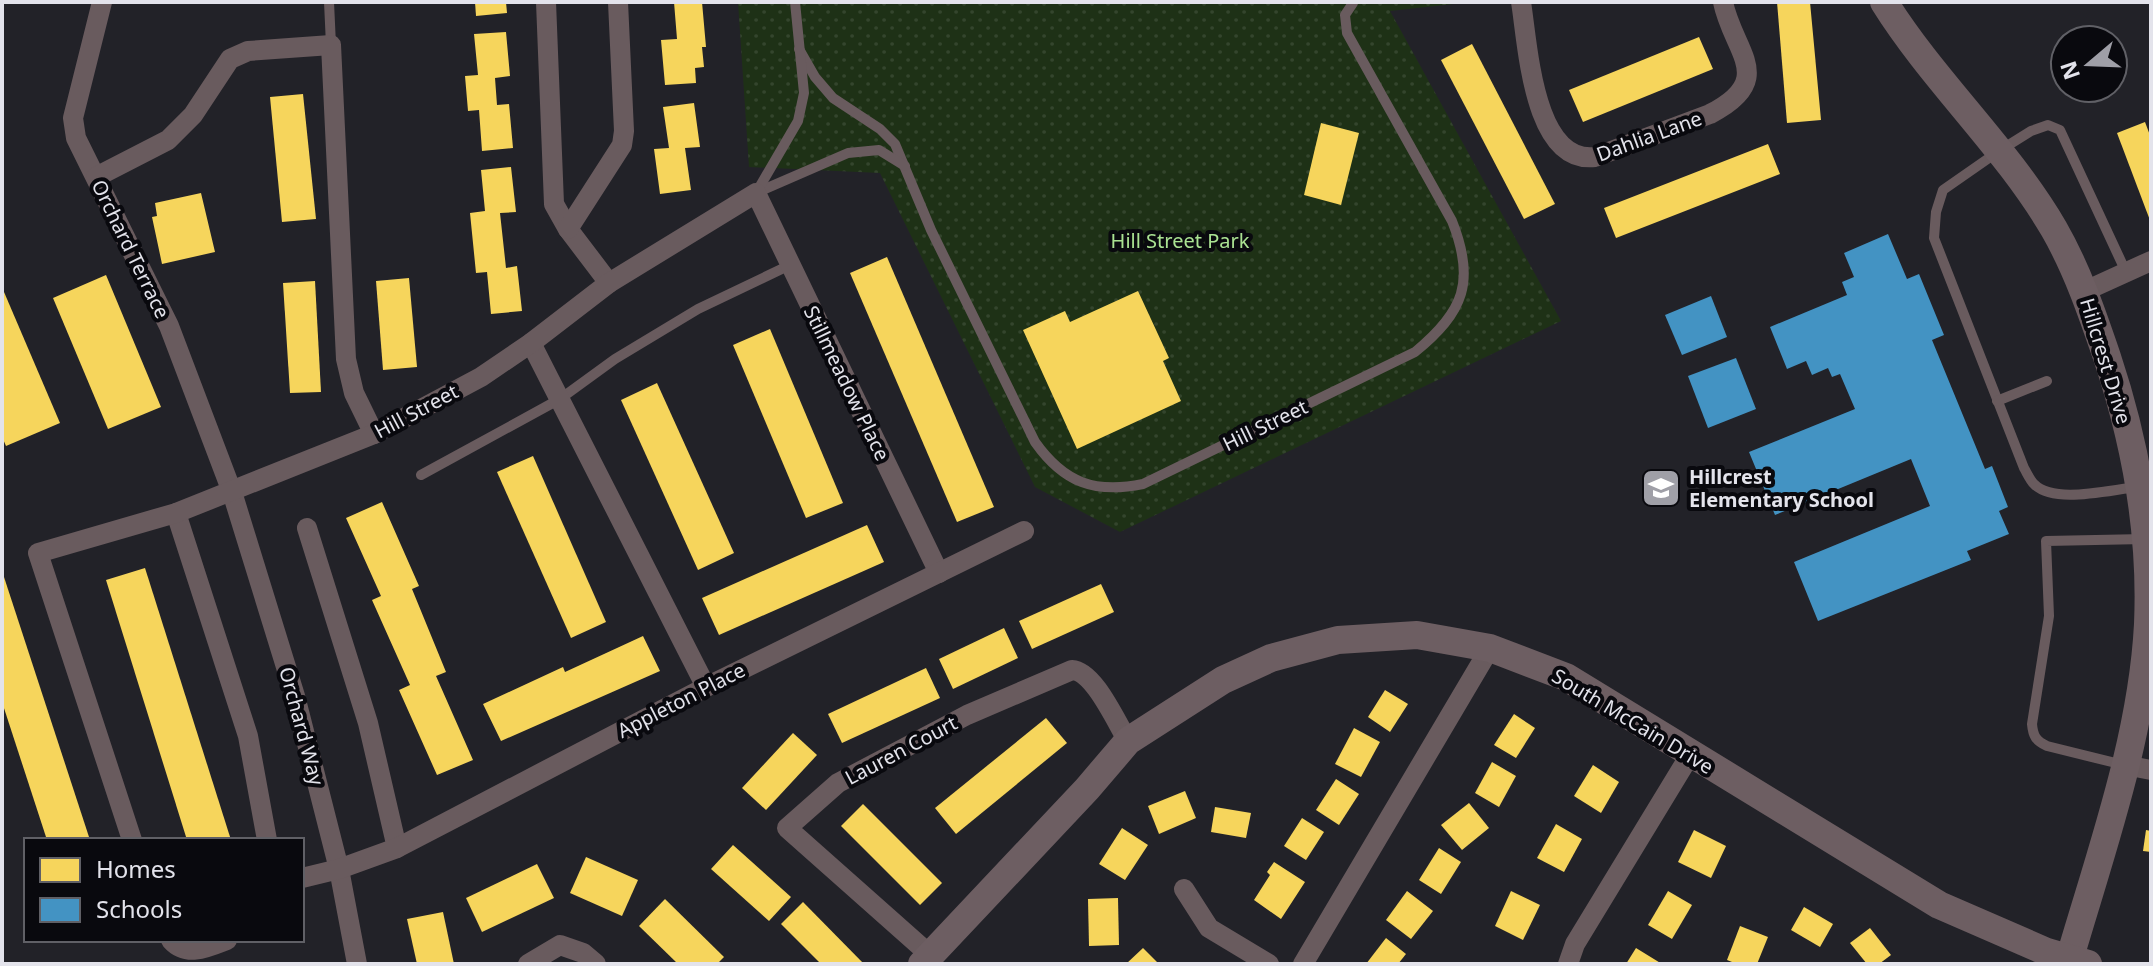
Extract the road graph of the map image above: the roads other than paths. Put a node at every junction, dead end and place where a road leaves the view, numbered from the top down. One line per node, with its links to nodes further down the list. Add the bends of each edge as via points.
1 (102, 2): 14 (street, Orchard Terrace, via 73,118 76,138)
2 (329, 2): 10 (lane)
3 (546, 2): 16 (street, via 554,204)
4 (618, 2): 16 (street, via 622,145)
5 (795, 2): 11 (lane, Hill Street)
6 (1353, 2): 13 (lane, Hill Street, via 1345,15 1347,33 1452,221 1462,245 1464,291 1438,333 1415,352 1143,484 1116,489 1091,484 1066,475 1049,461 931,230)
7 (1521, 2): 8 (street, Dahlia Lane, via 1544,118 1570,154 1581,158 1710,114 1741,93 1746,61)
8 (1723, 2)
9 (1884, 2): 12 (street, Hillcrest Drive)
10 (331, 45): 14 (street, via 248,51 230,59 193,115 168,140); 26 (street, via 346,359 354,393)
11 (799, 49): 13 (lane, Hill Street, via 833,98 880,129); 15 (lane, Hill Street, via 804,93 798,121)
12 (1999, 151): 19 (lane, via 2048,125 2060,130); 21 (street, Hillcrest Drive, via 2054,228); 25 (lane, via 1943,190 1934,238)
13 (906, 166): 15 (lane, Hill Street, via 879,150 848,153)
14 (96, 177): 29 (street, Orchard Terrace, via 169,326)
15 (756, 193): 18 (street, Stillmeadow Place); 20 (street, Hill Street)
16 (568, 229): 20 (street)
17 (2151, 261): 19 (street)
18 (790, 265): 24 (lane, via 698,309); 34 (street, Stillmeadow Place)
19 (2126, 272): 21 (street)
20 (609, 283): 22 (street, Hill Street)
21 (2085, 291): 28 (street, Hillcrest Drive)
22 (531, 343): 24 (street); 26 (street, Hill Street, via 481,377)
23 (2047, 381): 25 (lane)
24 (560, 399): 27 (lane); 37 (street)
25 (1997, 401): 28 (lane, via 2035,485 2076,495)
26 (374, 434): 29 (street, Hill Street)
27 (421, 475)
28 (2146, 486): 33 (street, Hillcrest Drive)
29 (232, 492): 30 (street, Hill Street); 44 (street, Orchard Way, via 295,696)
30 (176, 513): 41 (street, Hill Street, via 38,553); 42 (street, via 248,736)
31 (307, 528): 43 (street, via 368,723)
32 (1024, 531): 34 (street, Appleton Place)
33 (2147, 539): 35 (street, Hillcrest Drive); 40 (lane, via 2046,541 2049,616 2032,724 2033,735 2047,746)
34 (939, 573): 37 (street, Appleton Place)
35 (2149, 624): 40 (street, Hillcrest Drive)
36 (1490, 648): 38 (street, South McCain Drive, via 1417,635 1338,640 1271,658 1223,680); 39 (street, South McCain Drive, via 1566,677); 55 (street)
37 (706, 687): 43 (street, Appleton Place)
38 (1128, 741): 49 (street, South McCain Drive); 49 (street, Lauren Court, via 1091,680 1072,670 967,715 848,778 787,828)
39 (1690, 755): 50 (street, South McCain Drive, via 1939,905); 56 (street, via 1575,944)
40 (2138, 767): 50 (street, Hillcrest Drive)
41 (131, 838)
42 (267, 838)
43 (397, 848): 44 (street, Appleton Place)
44 (339, 869): 45 (street, Appleton Place); 51 (street, Orchard Way)
45 (304, 878)
46 (1184, 889): 54 (street, via 1209,928)
47 (173, 942): 48 (street, via 197,951)
48 (222, 942)
49 (925, 959)
50 (2075, 963)
51 (357, 964)
52 (528, 964): 53 (street, via 560,945)
53 (596, 964)
54 (1269, 964)
55 (1303, 964)
56 (1568, 964)

